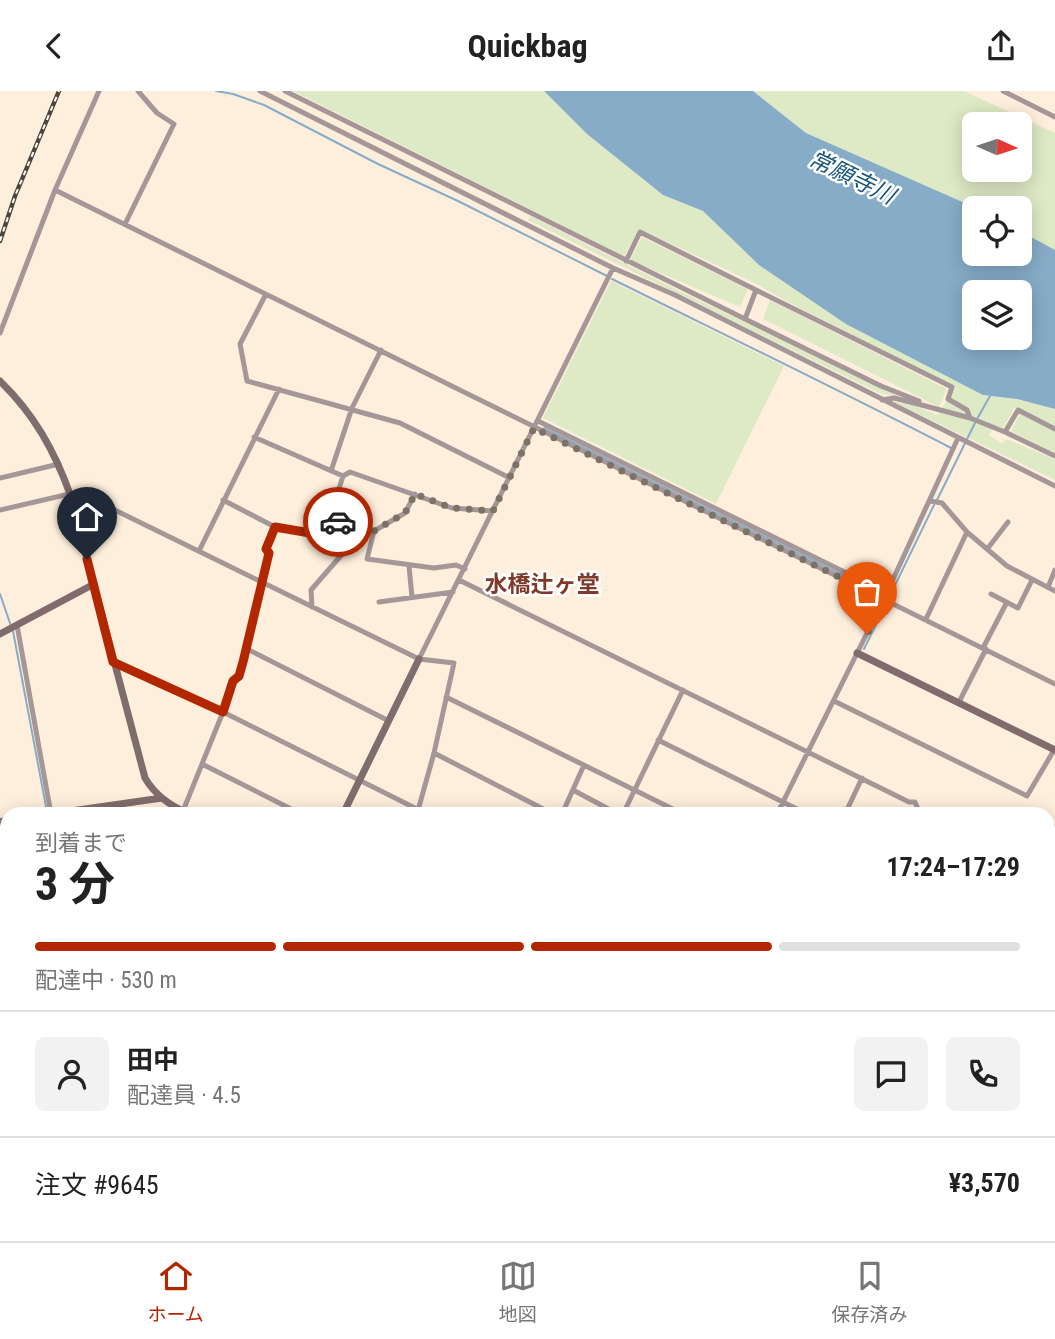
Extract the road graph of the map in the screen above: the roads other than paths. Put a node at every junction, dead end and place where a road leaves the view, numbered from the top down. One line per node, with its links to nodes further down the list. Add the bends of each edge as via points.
1 (99, 91): 7 (street)
2 (138, 91): 8 (street, via 174,124)
3 (260, 91): 10 (street)
4 (285, 91): 9 (street)
5 (1003, 91): 6 (street)
6 (1055, 117)
7 (55, 190): 8 (street); 14 (street)
8 (125, 224): 12 (street)
9 (626, 261): 11 (street, via 640,232); 13 (street)
10 (613, 268): 18 (street); 22 (street)
11 (757, 290): 13 (street); 21 (street, via 952,387 948,399 967,410)
12 (266, 294): 15 (street); 17 (street, via 240,344 247,381)
13 (745, 319): 19 (street)
14 (0, 333)
15 (381, 351): 20 (street); 22 (street)
16 (0, 381): 28 (main road, via 34,419)
17 (279, 389): 20 (street); 25 (street)
18 (882, 400): 19 (street); 26 (street)
19 (918, 404): 21 (street)
20 (352, 408): 29 (street); 32 (street, via 400,423)
21 (970, 418): 24 (street)
22 (536, 424): 32 (street); 59 (street)
23 (1055, 429): 24 (street, via 1018,410)
24 (1005, 432): 27 (street)
25 (254, 437): 29 (street); 36 (street)
26 (958, 438): 33 (street); 37 (street)
27 (1055, 456)
28 (59, 464): 31 (street); 34 (main road)
29 (331, 471): 30 (street)
30 (343, 476): 35 (street, via 350,472); 40 (street)
31 (0, 478)
32 (510, 478): 39 (street)
33 (1055, 486)
34 (70, 494): 38 (street); 47 (street, via 78,492); 54 (main road)
35 (415, 494): 39 (street, via 452,508); 44 (street, via 405,513)
36 (223, 501): 43 (street); 47 (street)
37 (930, 501): 45 (street, via 942,503); 59 (street)
38 (0, 510)
39 (493, 511): 49 (street)
40 (329, 520): 42 (street); 43 (street, via 322,535)
41 (1008, 522): 46 (street)
42 (345, 524): 44 (street); 63 (street, via 341,537 351,544 311,590)
43 (275, 527): 53 (street, via 266,549)
44 (374, 531): 48 (street, via 367,559)
45 (967, 532): 46 (street); 64 (street)
46 (988, 548): 52 (street)
47 (199, 551): 53 (street)
48 (409, 566): 49 (street, via 456,565); 60 (street)
49 (465, 569): 51 (street)
50 (1055, 570): 55 (street)
51 (459, 580): 57 (street); 73 (street)
52 (1032, 580): 55 (street); 62 (street, via 1018,608)
53 (262, 582): 63 (street); 67 (street)
54 (93, 584): 65 (main road); 71 (main road)
55 (1048, 587): 56 (street)
56 (1055, 591)
57 (453, 592): 60 (street); 70 (street)
58 (991, 594): 62 (street)
59 (885, 596): 64 (street); 69 (street)
60 (412, 597): 61 (street)
61 (379, 601)
62 (1007, 602): 68 (street)
63 (312, 607): 70 (street)
64 (926, 619): 68 (street)
65 (17, 625): 66 (main road); 91 (street)
66 (0, 634)
67 (247, 649): 77 (street); 78 (street)
68 (985, 649): 72 (street); 76 (street)
69 (857, 653): 75 (street); 76 (main road)
70 (419, 659): 74 (street, via 454,663); 78 (main road)
71 (113, 662): 77 (street); 89 (main road, via 140,765)
72 (1055, 684)
73 (682, 690): 79 (street); 81 (street)
74 (446, 697): 82 (street); 84 (street)
75 (834, 701): 80 (street, via 1027,796); 81 (street)
76 (959, 702): 80 (main road)
77 (223, 712): 83 (street); 86 (street)
78 (389, 721): 86 (main road)
79 (658, 740): 87 (street); 90 (street)
80 (1054, 750)
81 (808, 752): 85 (street); 90 (street)
82 (434, 753): 98 (street); 99 (street)
83 (202, 764): 94 (street); 95 (street)
84 (584, 765): 87 (street); 88 (street)
85 (862, 778): 106 (street); 107 (street)
86 (360, 781): 96 (main road); 97 (street)
87 (635, 789): 102 (street); 103 (street)
88 (573, 790): 100 (street); 101 (street)
89 (162, 798): 92 (main road); 93 (main road)
90 (783, 803): 104 (street); 105 (street)
91 (50, 807)
92 (115, 807)
93 (176, 807)
94 (188, 807)
95 (287, 807)
96 (347, 807)
97 (408, 807)
98 (418, 807)
99 (539, 807)
100 (565, 807)
101 (606, 807)
102 (624, 807)
103 (670, 807)
104 (781, 807)
105 (792, 807)
106 (848, 807)
107 (917, 807)

